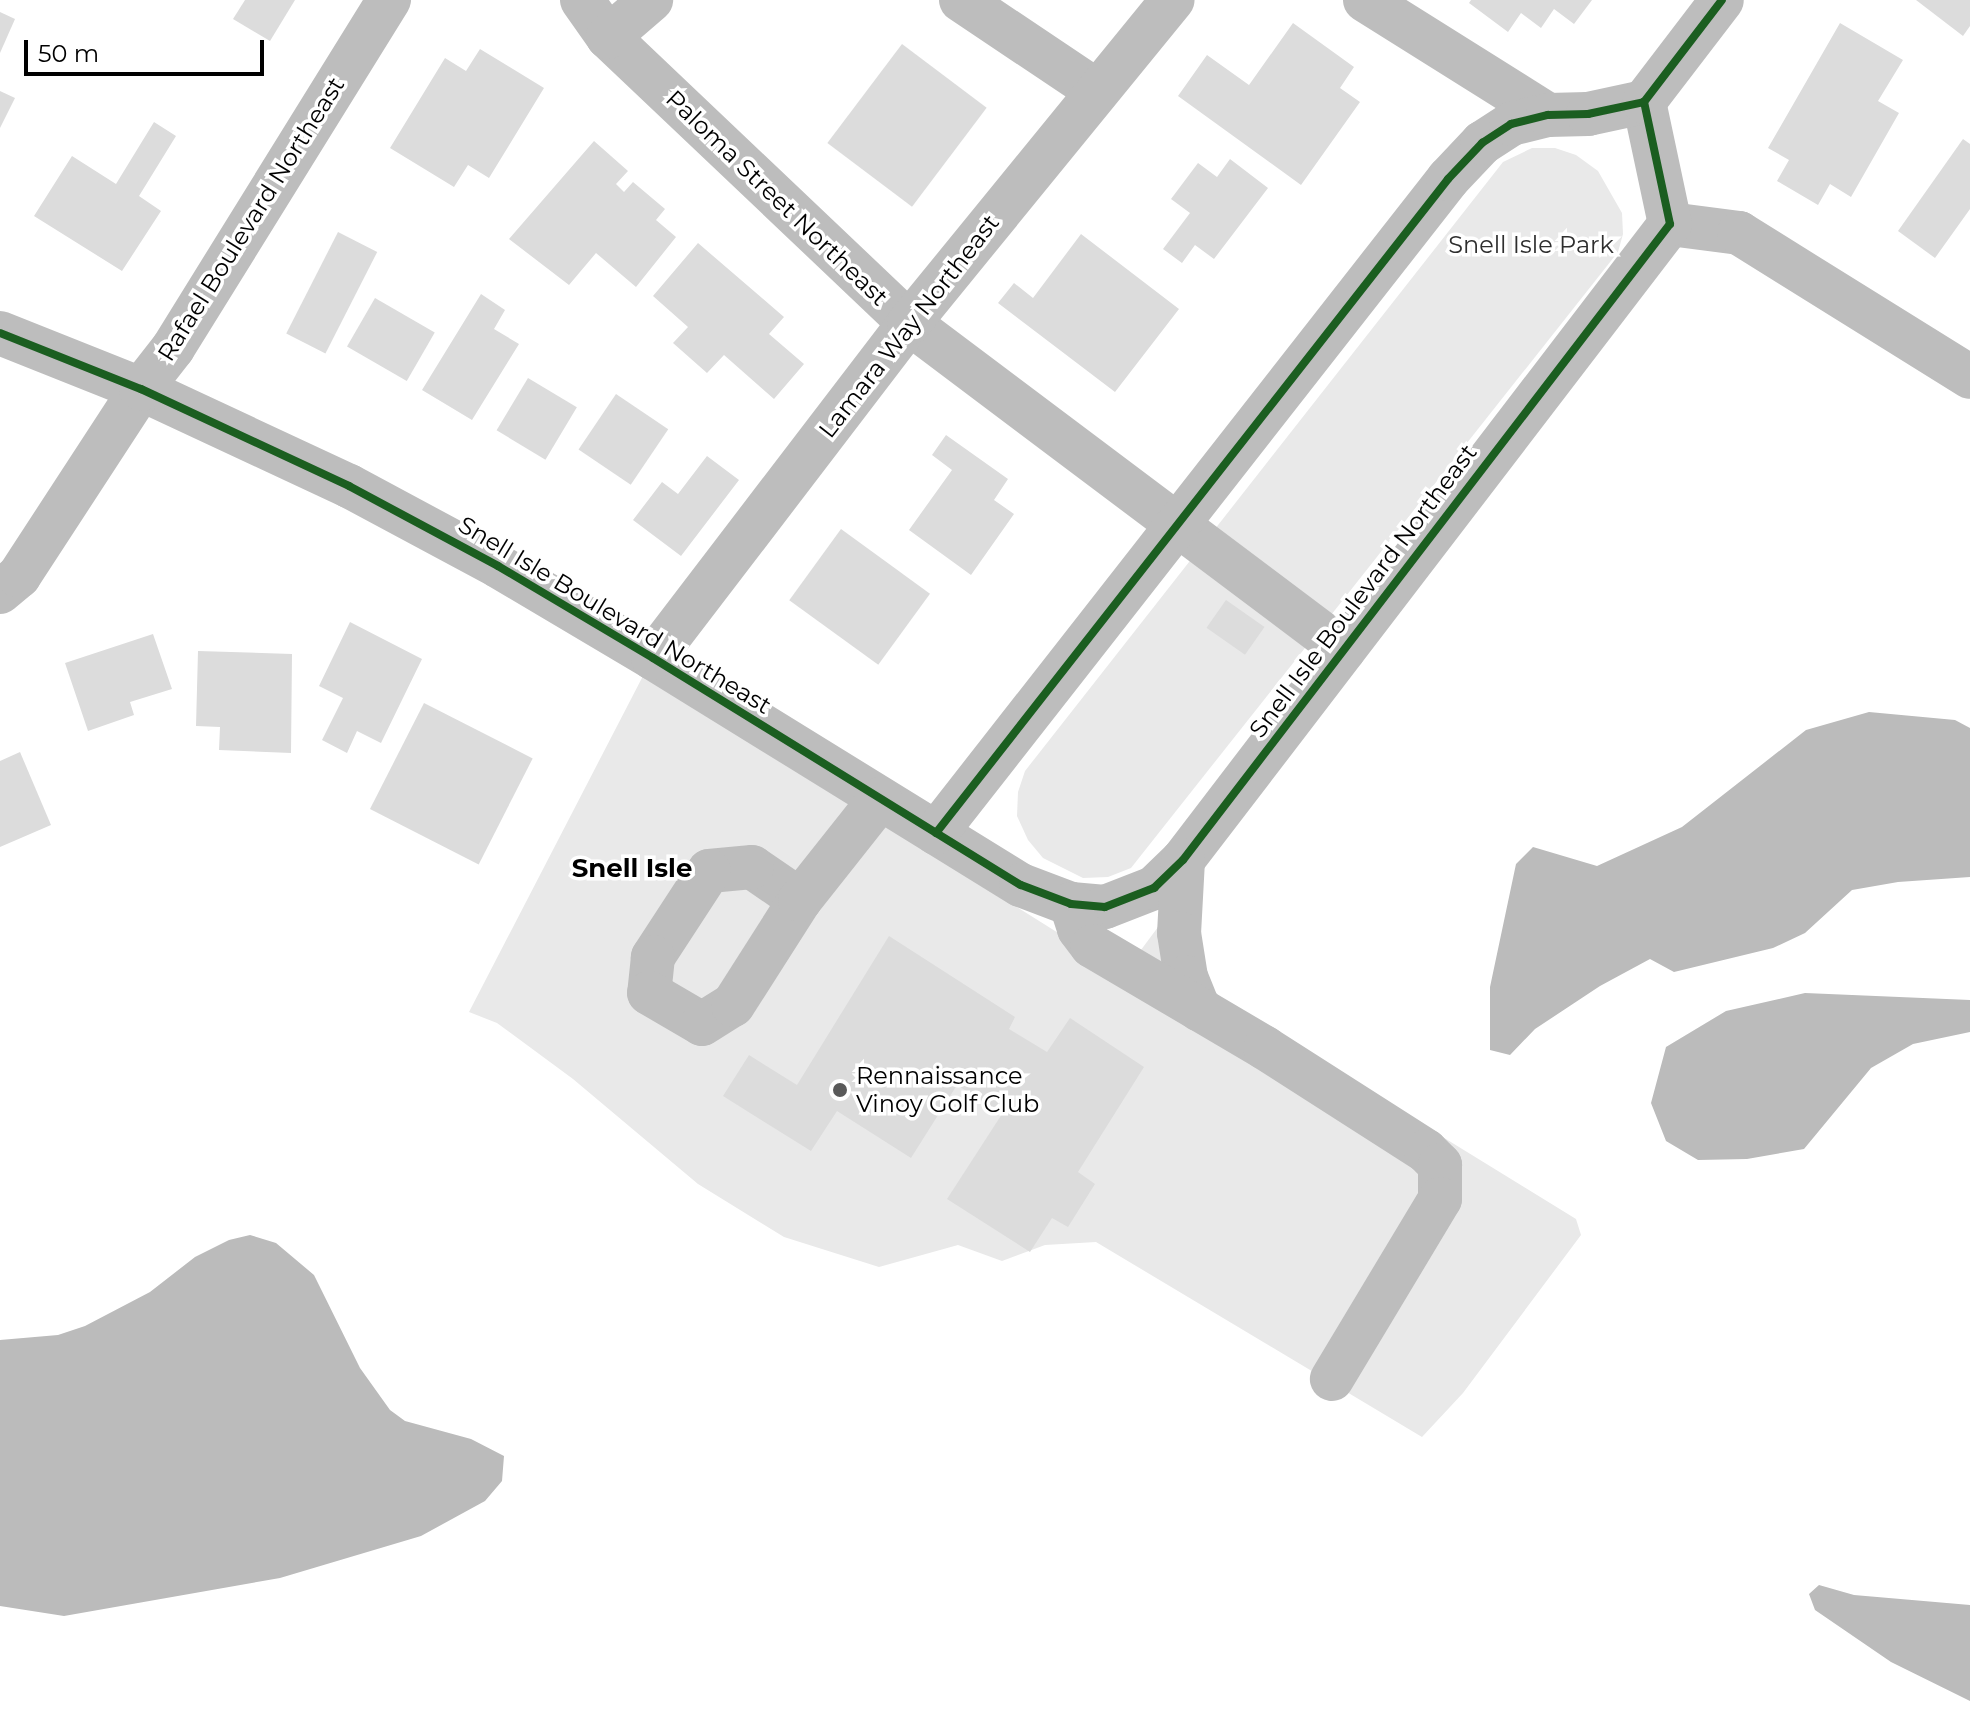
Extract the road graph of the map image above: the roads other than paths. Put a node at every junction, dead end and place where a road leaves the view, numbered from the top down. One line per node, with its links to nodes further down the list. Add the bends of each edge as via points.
1 (389, 0): 16 (street, Rafael Boulevard Northeast, via 173,348)
2 (582, 0): 8 (street, Paloma Street Northeast)
3 (651, 0): 8 (street)
4 (961, 0): 9 (street)
5 (1172, 0): 9 (street, Lamara Way Northeast)
6 (1365, 0): 11 (street)
7 (1722, 0): 10 (street)
8 (608, 37): 13 (street, Paloma Street Northeast)
9 (1097, 91): 13 (street, Lamara Way Northeast)
10 (1644, 102): 11 (street, via 1588,114); 12 (street)
11 (1548, 115): 17 (street, via 1511,124 1482,143 1448,179)
12 (1670, 224): 15 (street, via 1739,233); 19 (street, Snell Isle Boulevard Northeast)
13 (909, 323): 17 (street, Paloma Street Northeast); 20 (street, Lamara Way Northeast)
14 (0, 333): 16 (street, Snell Isle Boulevard Northeast)
15 (1970, 377)
16 (141, 389): 18 (street, Rafael Boulevard Northeast, via 19,576); 20 (street, Snell Isle Boulevard Northeast, via 349,486)
17 (1177, 526): 19 (street, Paloma Street Northeast); 22 (street)
18 (0, 592)
19 (1344, 650): 23 (street, Snell Isle Boulevard Northeast)
20 (653, 658): 21 (street, Snell Isle Boulevard Northeast)
21 (880, 799): 22 (street, Snell Isle Boulevard Northeast); 24 (street)
22 (936, 833): 25 (street, Snell Isle Boulevard Northeast, via 1021,885)
23 (1183, 860): 25 (street, Snell Isle Boulevard Northeast, via 1154,888 1131,900 1105,907); 26 (street, via 1179,933 1186,977)
24 (800, 900)
25 (1071, 904): 26 (street, via 1079,929 1092,946)
26 (1199, 1009): 27 (street, via 1426,1151 1440,1165 1440,1199)
27 (1332, 1379)

